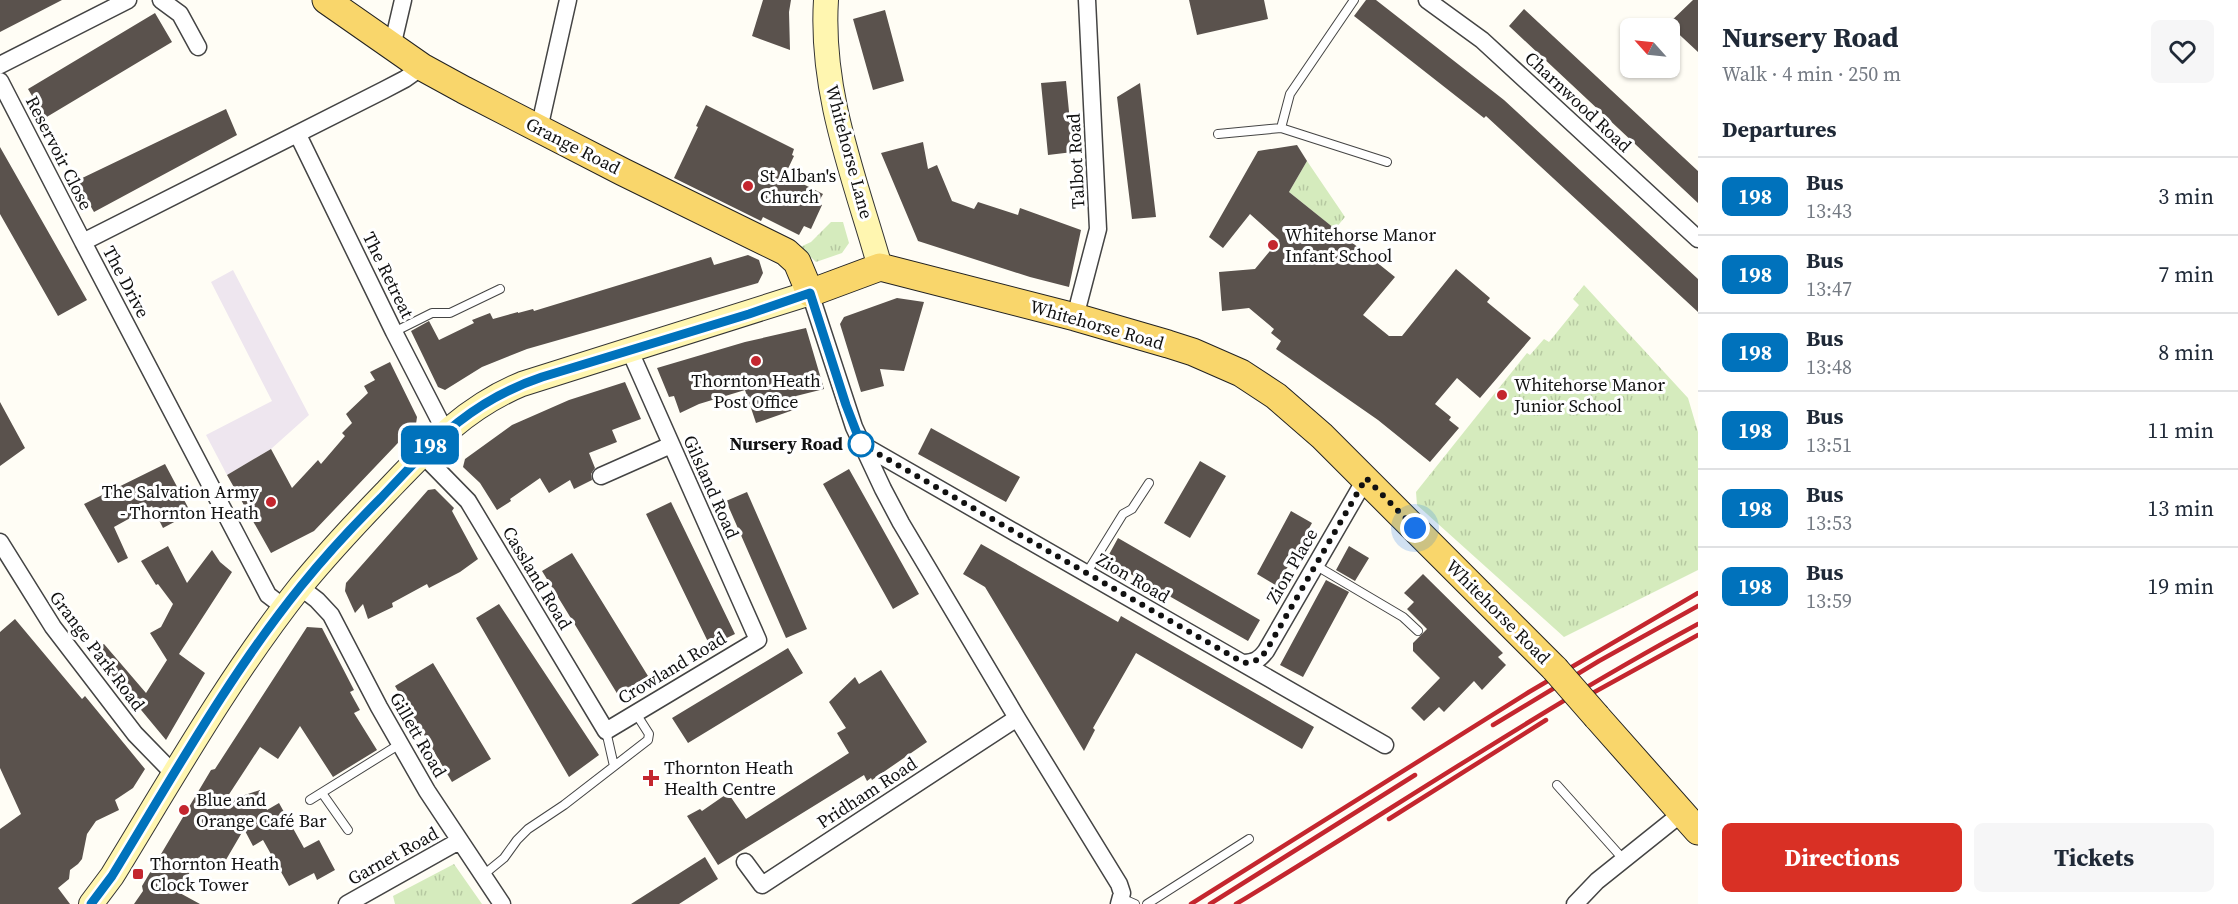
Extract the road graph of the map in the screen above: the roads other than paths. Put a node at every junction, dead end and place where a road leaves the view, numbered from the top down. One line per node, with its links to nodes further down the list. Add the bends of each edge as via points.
1 (128, 0): 12 (street)
2 (161, 0): 10 (street, via 180,14)
3 (326, 0): 11 (main road, Grange Road)
4 (403, 0): 11 (street)
5 (568, 0): 16 (street)
6 (826, 0): 22 (main road, Whitehorse Lane, via 826,58 831,95)
7 (1087, 0): 25 (street, Talbot Road, via 1098,229)
8 (1354, 0): 15 (lane, via 1290,94)
9 (1427, 0): 20 (street, Charnwood Road, via 1482,40)
10 (198, 47)
11 (392, 47): 13 (main road, Grange Road)
12 (0, 65)
13 (422, 67): 16 (main road, Grange Road); 18 (street, The Drive)
14 (0, 81): 21 (street, Reservoir Close)
15 (1281, 128): 17 (lane); 19 (lane)
16 (539, 129): 24 (main road, Grange Road, via 786,252 797,262)
17 (1218, 134)
18 (297, 135): 21 (street, The Drive); 26 (street, The Retreat)
19 (1387, 162)
20 (1698, 239)
21 (83, 242): 39 (street, The Drive, via 268,595)
22 (880, 267): 24 (main road); 25 (main road, Whitehorse Road)
23 (500, 290): 26 (lane, via 450,313 432,313)
24 (810, 293): 27 (main road); 29 (street)
25 (1075, 317): 33 (main road, Whitehorse Road, via 1193,352 1241,373 1295,410)
26 (394, 332): 28 (street, The Retreat)
27 (629, 349): 28 (main road, via 510,389 479,405); 30 (street, Gilsland Road)
28 (446, 431): 31 (main road)
29 (861, 444): 37 (street, Zion Road); 44 (street, via 901,523)
30 (670, 445): 32 (street); 41 (street, Gilsland Road)
31 (422, 454): 38 (main road); 45 (street, Cassland Road, via 468,501)
32 (602, 476)
33 (1366, 478): 36 (street, Zion Place); 53 (main road, Whitehorse Road, bridge, via 1555,669)
34 (1149, 483): 37 (lane, via 1132,509 1123,514)
35 (0, 542): 49 (street, Grange Park Road, via 53,627 135,734)
36 (1315, 565): 40 (lane, via 1403,617); 42 (street, Zion Place, via 1266,651 1253,663)
37 (1086, 574): 42 (street, Zion Road)
38 (300, 587): 39 (main road); 46 (street, Gillett Road, via 331,615)
39 (285, 608): 49 (main road)
40 (1418, 631)
41 (758, 640): 43 (street, Crowland Road)
42 (1244, 663): 47 (street, Zion Road)
43 (635, 712): 45 (street, Crowland Road); 48 (lane, via 650,738)
44 (1017, 718): 58 (street, Pridham Road, via 762,885); 60 (street, via 1122,889)
45 (606, 731): 48 (lane)
46 (400, 744): 51 (lane); 56 (street, Gillett Road)
47 (1385, 745)
48 (614, 766): 59 (lane, via 528,829 504,858)
49 (174, 774): 61 (main road)
50 (1557, 785): 57 (lane)
51 (322, 793): 52 (lane); 54 (lane)
52 (310, 800)
53 (1690, 822): 57 (street)
54 (348, 830)
55 (1249, 839): 64 (lane)
56 (459, 841): 59 (street, Gillett Road); 62 (street, Garnet Road)
57 (1623, 860): 65 (street)
58 (745, 862)
59 (482, 876): 63 (street, Gillett Road)
60 (1125, 902)
61 (91, 904)
62 (347, 904)
63 (502, 904)
64 (1147, 904)
65 (1575, 904)

